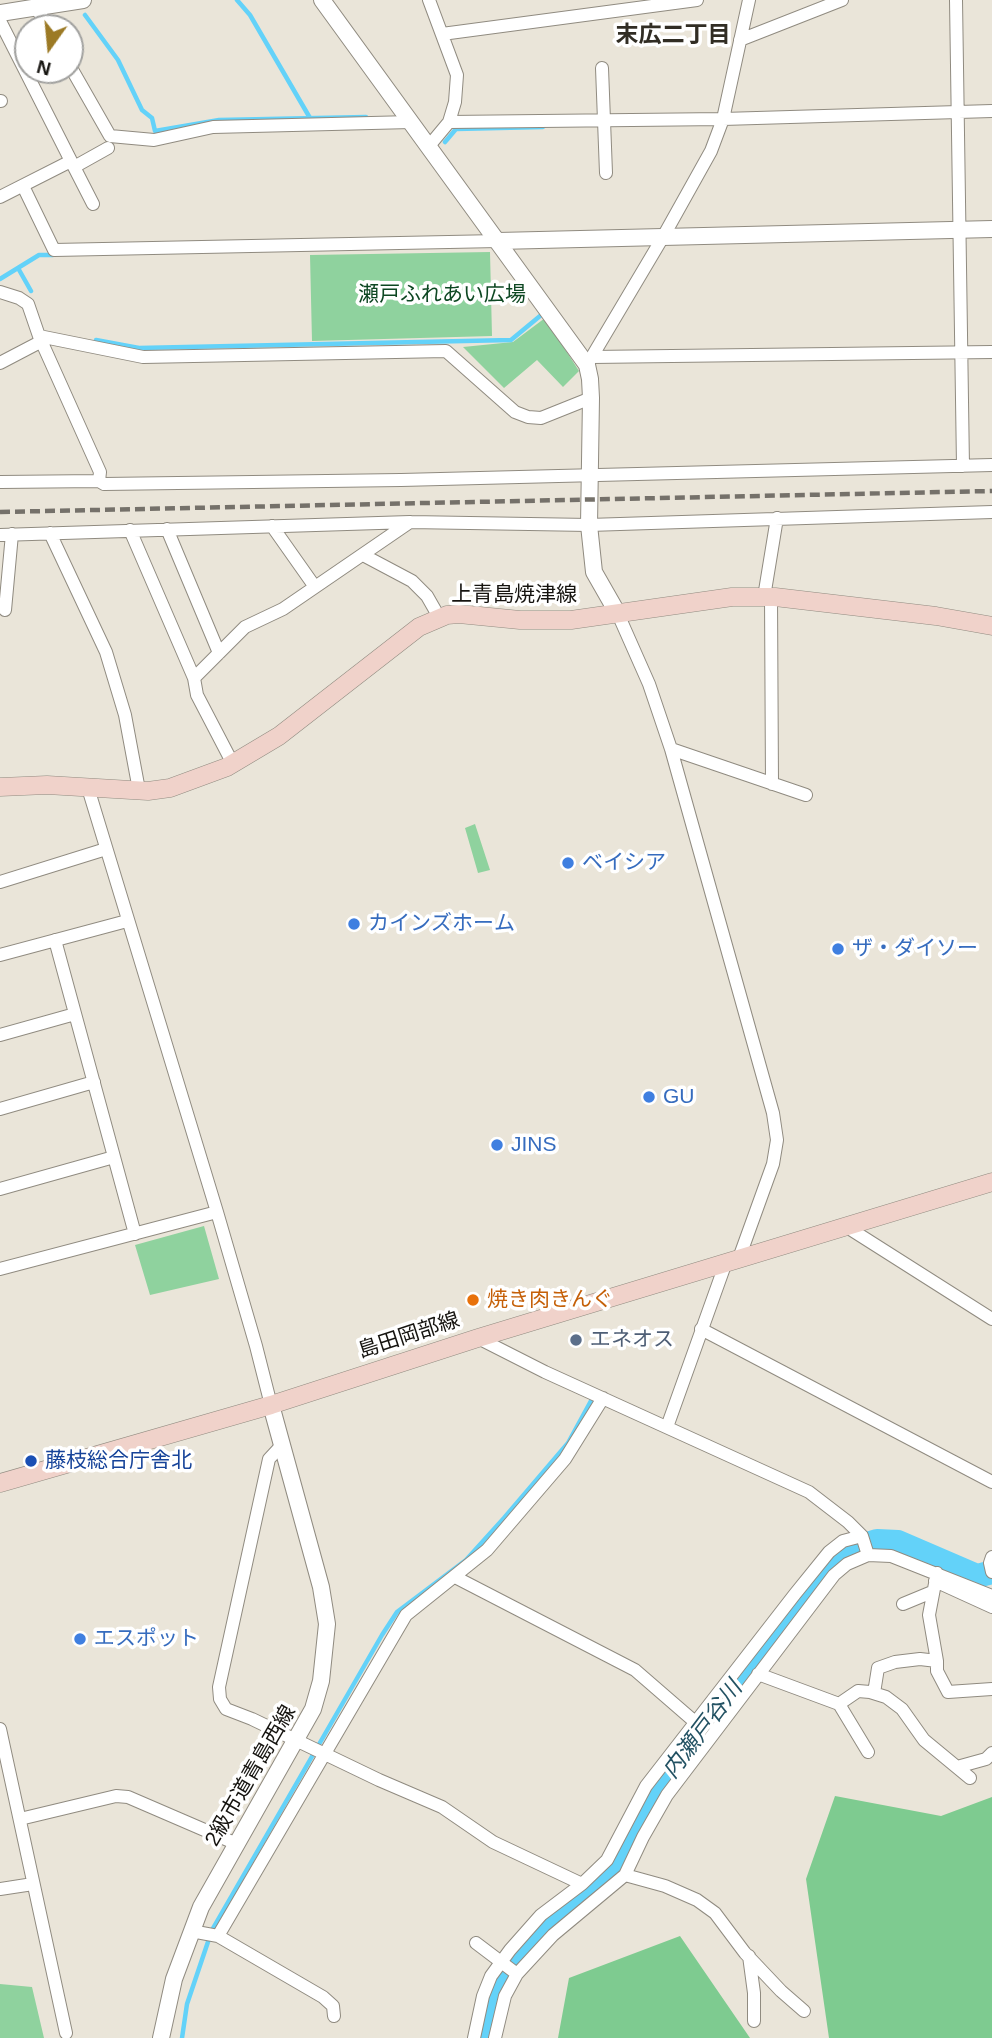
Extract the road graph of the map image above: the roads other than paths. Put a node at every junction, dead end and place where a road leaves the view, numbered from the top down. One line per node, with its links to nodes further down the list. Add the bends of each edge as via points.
1 (83, 0): 8 (street)
2 (322, 0): 19 (street)
3 (429, 0): 12 (street)
4 (697, 0): 12 (street)
5 (749, 0): 13 (street)
6 (842, 0): 13 (street)
7 (956, 0): 17 (street)
8 (36, 8): 9 (street); 10 (street)
9 (0, 13)
10 (40, 14)
11 (0, 21): 24 (street)
12 (442, 34): 20 (street, via 457,75)
13 (740, 40): 18 (street)
14 (602, 68): 21 (street)
15 (80, 84): 19 (street, via 110,136 154,139 212,127)
16 (992, 111): 17 (street)
17 (959, 112): 18 (street); 30 (street)
18 (723, 119): 21 (street); 31 (street, via 711,151)
19 (411, 122): 22 (street)
20 (449, 122): 21 (street); 22 (street)
21 (605, 124): 25 (street)
22 (429, 146): 32 (street)
23 (108, 148): 24 (street)
24 (72, 164): 26 (street); 28 (street)
25 (606, 173)
26 (23, 186): 27 (street); 32 (street, via 54,250)
27 (0, 197)
28 (93, 204)
29 (992, 229): 30 (street)
30 (960, 230): 31 (street); 35 (street)
31 (663, 237): 32 (street); 37 (street)
32 (498, 241): 37 (street)
33 (0, 292): 34 (street, via 28,304)
34 (40, 338): 38 (street); 39 (street, via 143,357 446,351 515,412 528,417 541,418); 43 (street, via 100,472)
35 (961, 352): 36 (street); 37 (street); 41 (street)
36 (992, 352)
37 (589, 361): 39 (street)
38 (0, 363)
39 (591, 398): 42 (street)
40 (992, 465): 41 (street)
41 (963, 466): 42 (street)
42 (591, 475): 43 (street); 48 (street)
43 (99, 481): 44 (street)
44 (0, 482)
45 (992, 512): 46 (street)
46 (777, 519): 48 (street); 56 (street)
47 (410, 522): 48 (street); 49 (street); 54 (street)
48 (589, 525): 58 (street, via 594,572)
49 (272, 526): 50 (street); 55 (street)
50 (167, 529): 51 (street); 61 (street)
51 (130, 530): 52 (street); 62 (street)
52 (50, 533): 53 (street); 68 (street, via 106,652 125,715)
53 (6, 534): 57 (street)
54 (362, 555): 55 (street); 59 (street, via 412,581)
55 (315, 587): 61 (street, via 244,627)
56 (768, 597): 58 (main road, 上青島焼津線, via 732,597); 60 (main road, 上青島焼津線); 65 (street)
57 (5, 610)
58 (618, 614): 59 (main road, 上青島焼津線, via 536,621 459,614); 63 (street)
59 (439, 617): 64 (main road, 上青島焼津線, via 419,627 279,736)
60 (992, 626)
61 (219, 653): 62 (street)
62 (194, 678): 64 (street, via 197,695)
63 (671, 749): 65 (street); 85 (street, via 773,1113 773,1164)
64 (233, 764): 68 (main road, 上青島焼津線, via 170,788)
65 (772, 783): 69 (street)
66 (0, 787): 67 (main road, 上青島焼津線)
67 (88, 788): 68 (main road, 上青島焼津線); 70 (street)
68 (139, 790)
69 (806, 795)
70 (106, 849): 71 (street); 72 (street)
71 (0, 882)
72 (127, 921): 73 (street); 82 (street)
73 (55, 940): 74 (street); 75 (street)
74 (0, 955)
75 (75, 1014): 76 (street); 77 (street)
76 (0, 1035)
77 (94, 1082): 78 (street); 79 (street)
78 (0, 1109)
79 (114, 1157): 81 (street); 84 (street)
80 (992, 1182): 83 (main road, 島田岡部線)
81 (0, 1189)
82 (217, 1212): 84 (street); 91 (street)
83 (847, 1227): 85 (main road, 島田岡部線); 87 (street)
84 (135, 1234): 86 (street)
85 (731, 1263): 88 (street); 89 (main road, 島田岡部線)
86 (0, 1269)
87 (992, 1319)
88 (701, 1329): 92 (street); 94 (street)
89 (478, 1338): 90 (street); 91 (main road, 島田岡部線)
90 (603, 1398): 92 (street); 100 (street, via 565,1459 487,1550)
91 (271, 1405): 93 (street, 2級市道青島西線); 95 (main road, 島田岡部線)
92 (667, 1427): 96 (street, via 809,1492)
93 (282, 1445): 114 (street, 2級市道青島西線, via 327,1624 321,1681); 114 (street, via 269,1459 219,1687 226,1709)
94 (992, 1482)
95 (0, 1483)
96 (862, 1536): 97 (street); 108 (street, via 829,1552)
97 (868, 1555): 101 (street, via 891,1556); 106 (street, via 834,1575)
98 (992, 1557): 99 (street)
99 (992, 1572)
100 (455, 1577): 112 (street, via 635,1670); 117 (street, via 406,1615)
101 (935, 1582): 102 (street); 103 (street); 104 (street); 105 (street, via 929,1615)
102 (990, 1592)
103 (904, 1604)
104 (992, 1607)
105 (937, 1661): 107 (street, via 948,1692); 109 (street, via 920,1659 878,1668)
106 (758, 1674): 110 (street); 111 (street)
107 (992, 1689)
108 (718, 1692): 111 (street); 112 (street)
109 (874, 1693): 110 (street, via 858,1691); 118 (street, via 902,1709 924,1740)
110 (839, 1704): 115 (street)
111 (735, 1705): 124 (street, via 655,1813)
112 (695, 1722): 123 (street, via 646,1786)
113 (0, 1729): 119 (street)
114 (296, 1741): 117 (street); 122 (street, 2級市道青島西線)
115 (868, 1752)
116 (992, 1753): 118 (street)
117 (325, 1754): 126 (street, via 442,1807 493,1842); 130 (street)
118 (957, 1767): 120 (street)
119 (5, 1773): 121 (street)
120 (970, 1778)
121 (20, 1819): 122 (street, via 128,1797); 125 (street)
122 (237, 1844): 129 (street, 2級市道青島西線)
123 (607, 1860): 124 (street); 126 (street)
124 (626, 1874): 131 (street); 133 (street, via 697,1900 715,1913)
125 (33, 1884): 127 (street); 141 (street)
126 (582, 1884): 128 (street)
127 (0, 1889)
128 (532, 1925): 131 (street); 134 (street)
129 (191, 1931): 130 (street); 142 (street, 2級市道青島西線)
130 (218, 1936): 139 (street, via 323,1997 333,2006)
131 (547, 1941): 135 (street)
132 (476, 1943): 134 (street)
133 (749, 1956): 138 (street); 140 (street)
134 (502, 1962): 135 (street); 136 (street)
135 (517, 1975): 137 (street)
136 (483, 1996): 137 (street); 143 (street)
137 (503, 2003): 144 (street)
138 (804, 2011)
139 (334, 2016)
140 (754, 2021)
141 (66, 2033)
142 (161, 2038)
143 (474, 2038)
144 (495, 2038)

